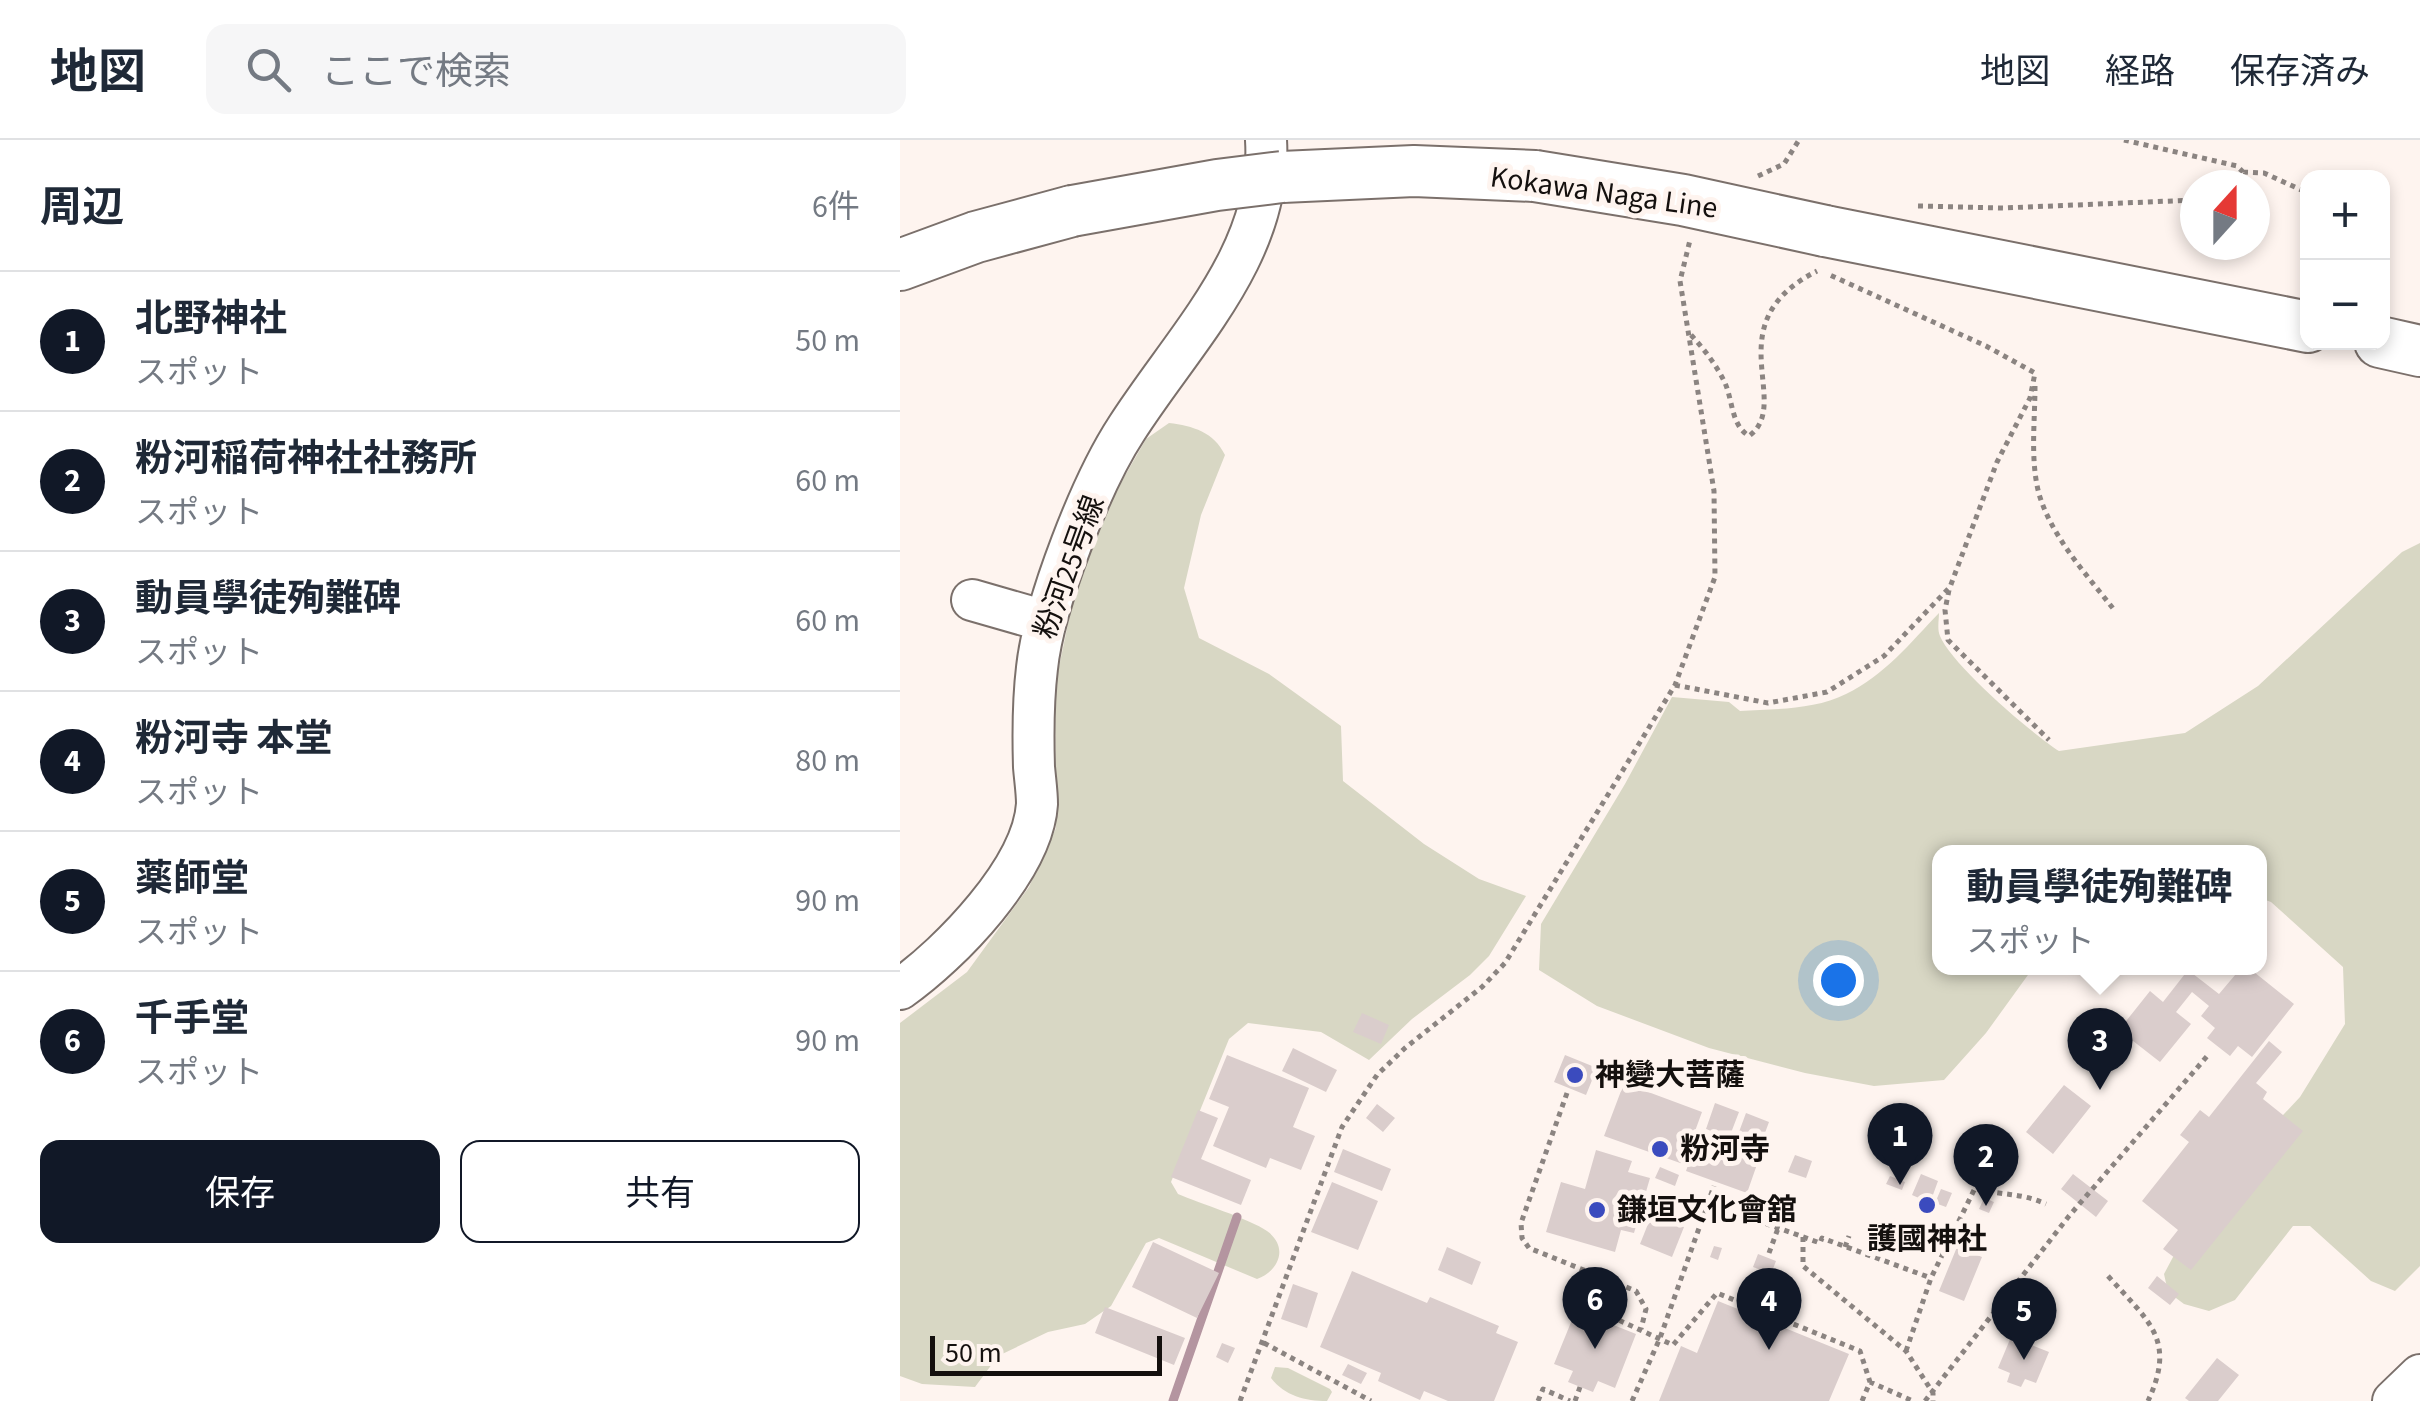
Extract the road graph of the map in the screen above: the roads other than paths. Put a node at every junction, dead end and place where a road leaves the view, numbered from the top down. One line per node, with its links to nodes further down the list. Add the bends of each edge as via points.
1 (1274, 158): 2 (main road, Kokawa Naga Line, bridge, via 976,237); 3 (main road, Kokawa Naga Line, bridge, via 1536,176 1683,200 1822,250); 7 (street, 粉河25号線, via 1267,157 1258,215 1228,280 1126,430 1086,510)
2 (900, 265)
3 (2300, 326)
4 (2390, 344): 5 (main road)
5 (2420, 351)
6 (972, 600): 7 (street)
7 (1045, 621): 8 (street, 粉河25号線, via 1033,720 1034,823 984,910)
8 (900, 989)
9 (2420, 1375): 10 (street)
10 (2393, 1401)

